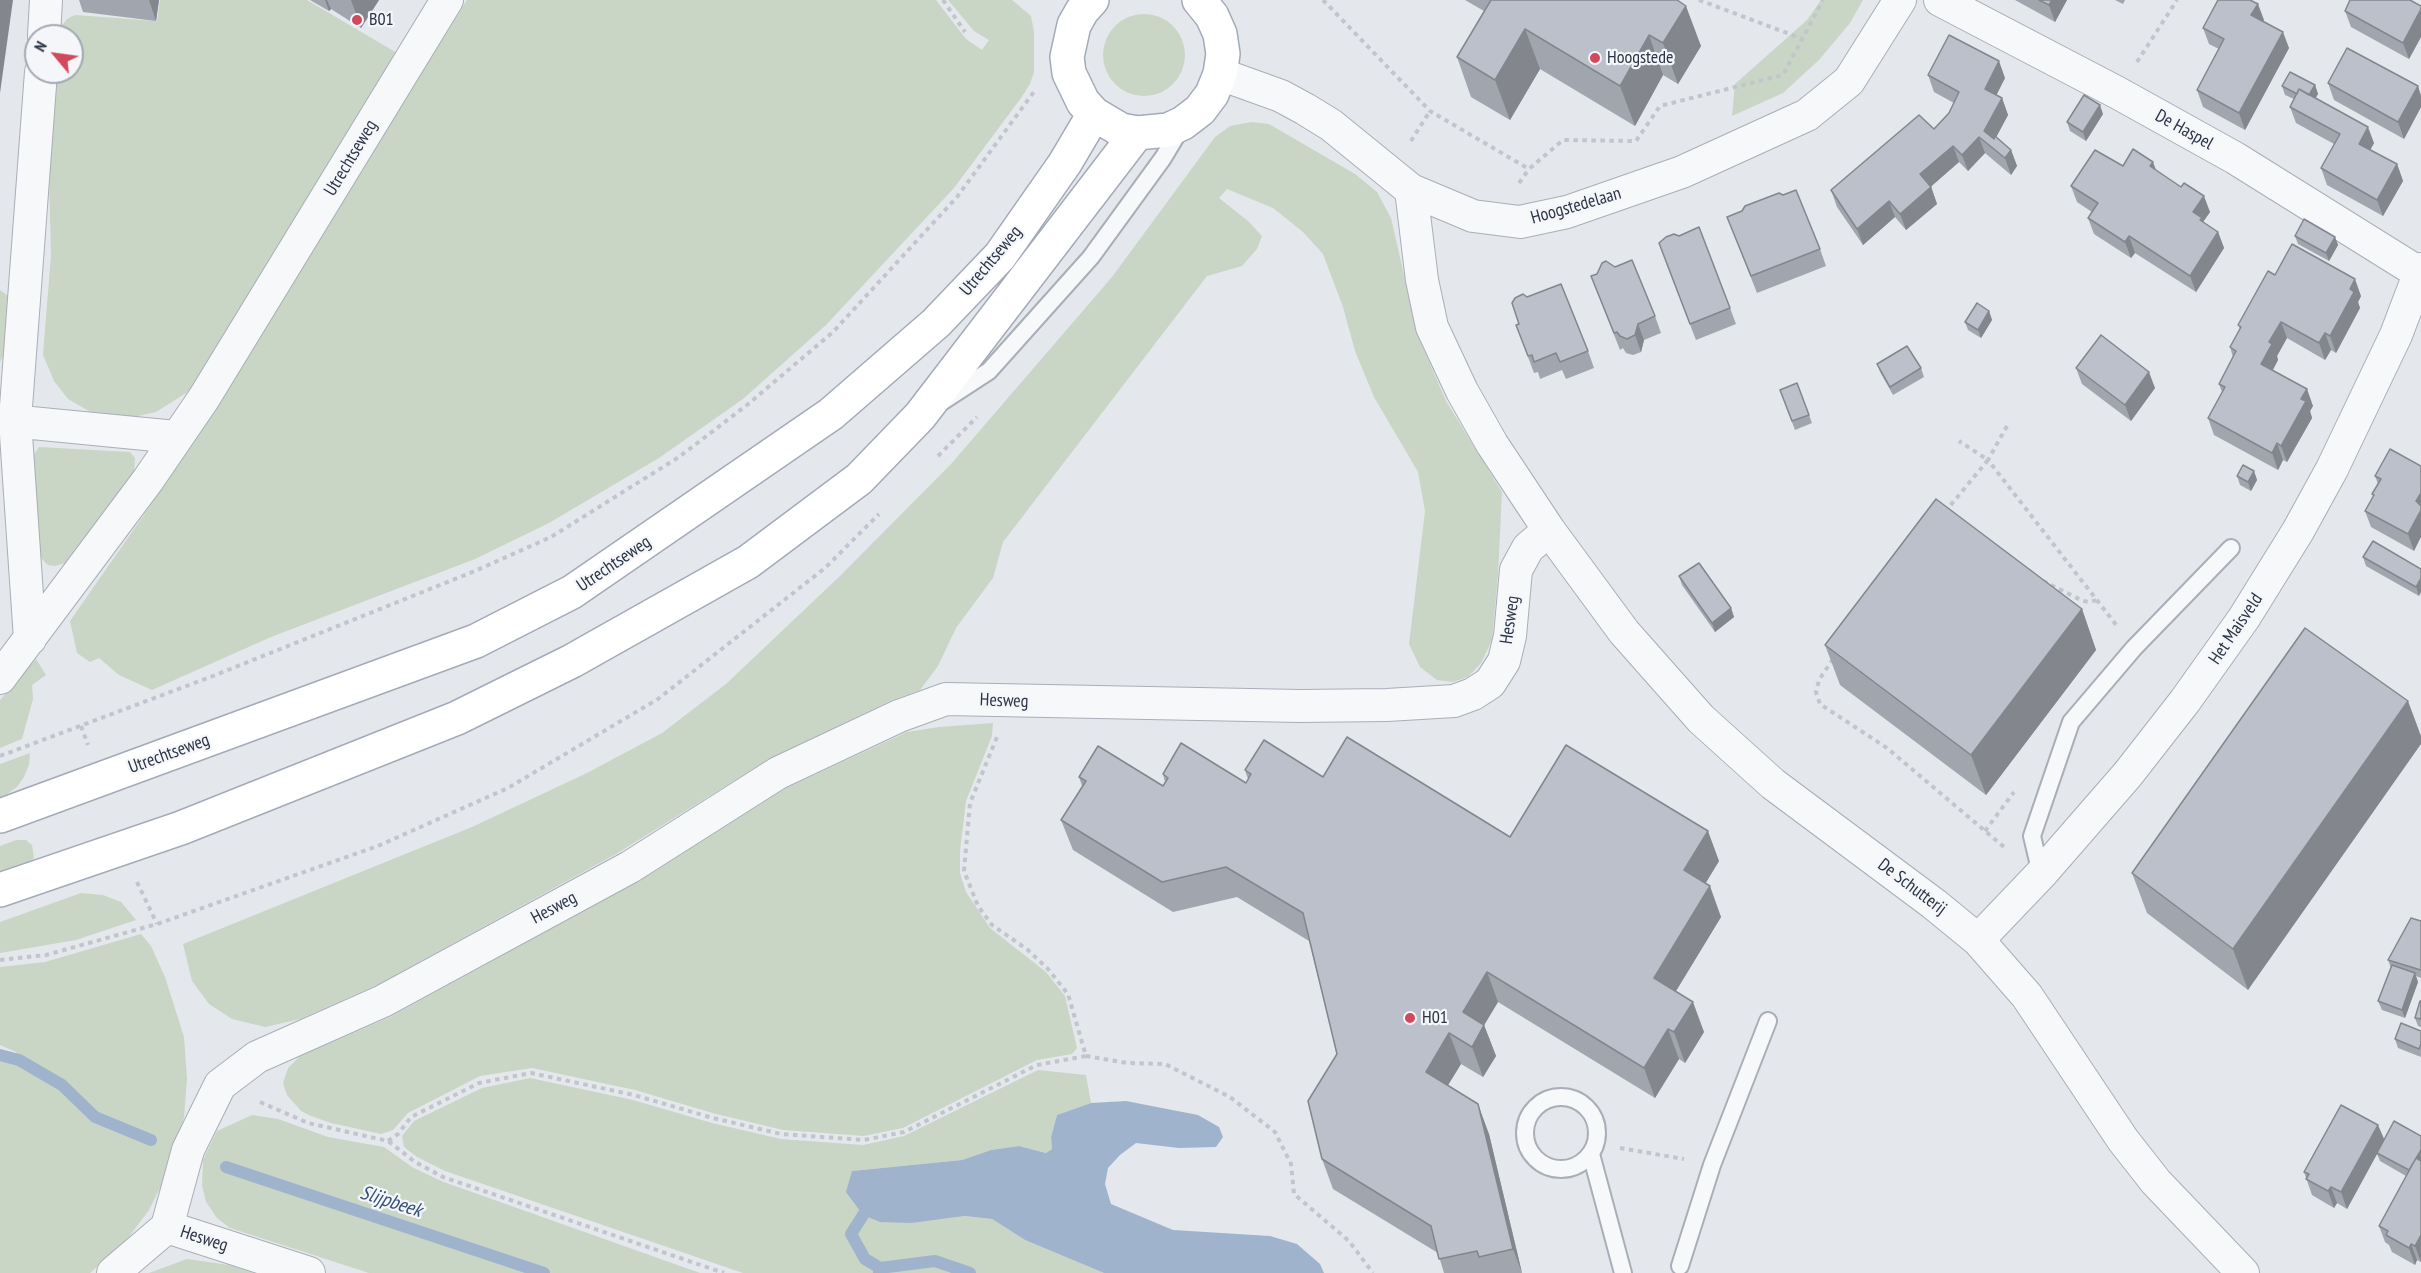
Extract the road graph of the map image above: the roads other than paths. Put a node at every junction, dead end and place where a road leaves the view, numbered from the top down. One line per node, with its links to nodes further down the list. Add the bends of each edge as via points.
1 (46, 0): 7 (street)
2 (447, 0): 17 (street, Utrechtseweg, via 204,398)
3 (1199, 0): 8 (main road, Utrechtseweg, via 1220,34)
4 (1900, 0): 13 (street, Hoogstedelaan, via 1849,81 1807,115 1682,172 1567,212 1520,222 1473,216)
5 (1940, 0): 14 (street, De Haspel, via 2235,158)
6 (1080, 4): 10 (main road, Utrechtseweg, via 1069,41 1069,73 1083,102)
7 (45, 24)
8 (1220, 74): 11 (main road, Utrechtseweg, via 1212,94); 13 (street, Hoogstedelaan, via 1305,109 1331,125)
9 (40, 84): 16 (street)
10 (1094, 114): 12 (main road, Utrechtseweg, via 1114,127); 22 (main road, Utrechtseweg, via 1000,256 936,323 831,414 572,592 476,641)
11 (1184, 123): 12 (main road, Utrechtseweg, via 1168,130); 15 (lane, Utrechtseweg, via 1163,159 1091,257 989,371)
12 (1137, 133): 15 (main road, Utrechtseweg)
13 (1411, 190): 18 (street, via 1432,327 1492,444)
14 (2421, 272): 23 (street, Het Maisveld, via 2351,431 2273,573 2185,701 2128,774)
15 (920, 416): 24 (main road, Utrechtseweg, via 859,479 747,562 572,661 457,718 181,828)
16 (8, 420): 17 (street); 20 (street)
17 (176, 437): 20 (street, Utrechtseweg)
18 (1550, 530): 25 (street, De Schutterij, via 1624,632 1701,719 1773,784); 28 (street, Hesweg, via 1528,548 1516,570 1504,661 1490,683 1454,701 1300,706 946,699 899,716 778,773 630,867 383,1001 257,1057 220,1085 188,1150)
19 (2231, 548): 23 (lane, via 2134,648 2071,722 2032,836)
20 (30, 639): 21 (street, Utrechtseweg)
21 (0, 678)
22 (0, 816)
23 (2039, 875): 25 (street, Het Maisveld)
24 (0, 890)
25 (1978, 940): 33 (street, De Schutterij, via 2027,996 2118,1133 2156,1182)
26 (1768, 1021): 29 (lane, via 1712,1165)
27 (1594, 1148): 27 (lane, via 1583,1163 1572,1168 1548,1168 1530,1152 1524,1129 1535,1108 1556,1097 1568,1098 1588,1109 1596,1125); 32 (lane)
28 (167, 1227): 30 (street, Hesweg); 31 (street, Hesweg)
29 (1679, 1271)
30 (114, 1273)
31 (309, 1273)
32 (1623, 1273)
33 (2243, 1273)

